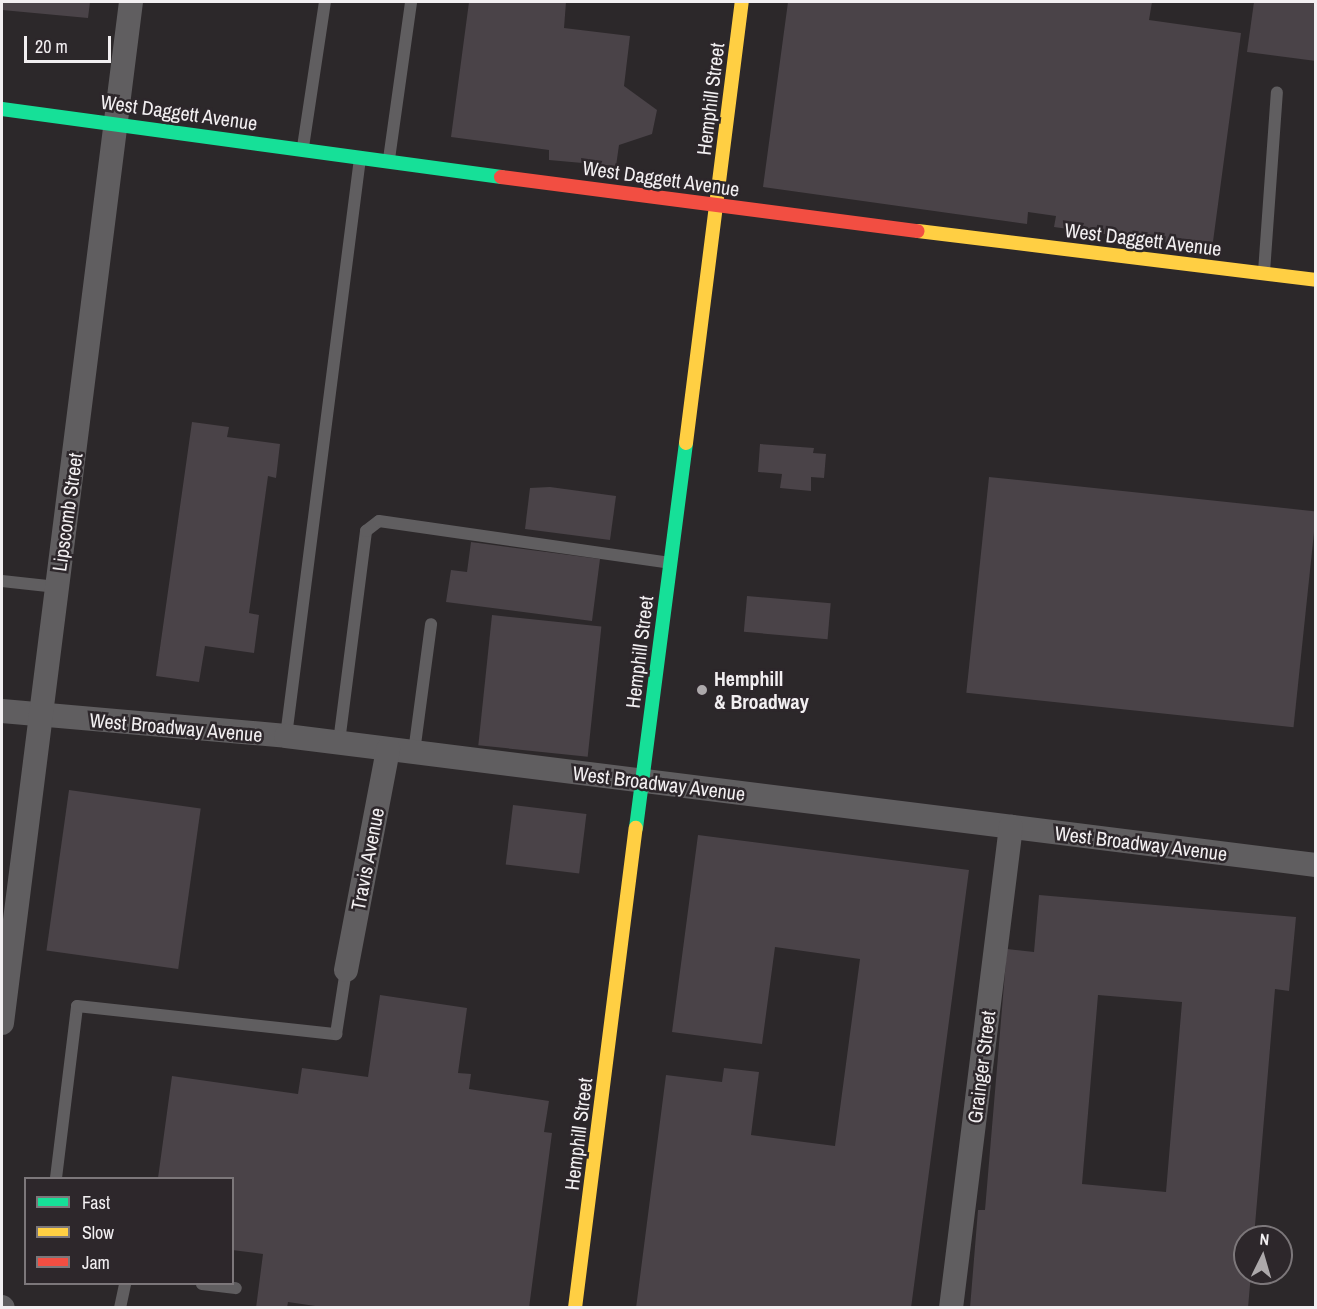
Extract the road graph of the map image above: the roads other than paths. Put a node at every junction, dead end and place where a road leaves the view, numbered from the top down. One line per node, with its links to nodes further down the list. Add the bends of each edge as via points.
1 (131, 2): 7 (street, Lipscomb Street)
2 (325, 2): 8 (lane)
3 (411, 2): 10 (lane)
4 (742, 2): 11 (street, Hemphill Street)
5 (1277, 92): 12 (lane)
6 (2, 109): 7 (street, West Daggett Avenue)
7 (115, 123): 8 (street, West Daggett Avenue); 16 (street, Lipscomb Street)
8 (303, 148): 9 (street, West Daggett Avenue)
9 (360, 156): 10 (street, West Daggett Avenue); 20 (lane)
10 (389, 160): 11 (street, West Daggett Avenue)
11 (716, 206): 12 (street, West Daggett Avenue); 14 (street, Hemphill Street)
12 (1264, 274): 13 (street, West Daggett Avenue)
13 (1316, 280)
14 (670, 563): 21 (lane, via 378,521 366,531); 24 (street, Hemphill Street)
15 (2, 581): 16 (lane)
16 (57, 587): 19 (street, Lipscomb Street)
17 (430, 624): 23 (lane)
18 (2, 711): 19 (street, West Broadway Avenue)
19 (40, 716): 20 (street, West Broadway Avenue); 27 (street, Lipscomb Street)
20 (286, 736): 21 (street, West Broadway Avenue)
21 (339, 742): 22 (street, West Broadway Avenue)
22 (388, 749): 23 (street, West Broadway Avenue); 28 (street, Travis Avenue)
23 (414, 752): 24 (street, West Broadway Avenue)
24 (642, 781): 25 (street, West Broadway Avenue); 35 (street, Hemphill Street)
25 (1011, 826): 26 (street, West Broadway Avenue); 36 (street, Grainger Street, via 965,1266)
26 (1316, 865)
27 (8, 911): 29 (street, Lipscomb Street)
28 (346, 970): 30 (lane, via 336,1034 77,1005)
29 (2, 1023)
30 (56, 1177)
31 (125, 1285): 34 (lane)
32 (210, 1285): 33 (lane)
33 (236, 1288)
34 (120, 1308)
35 (575, 1308)
36 (951, 1308)

